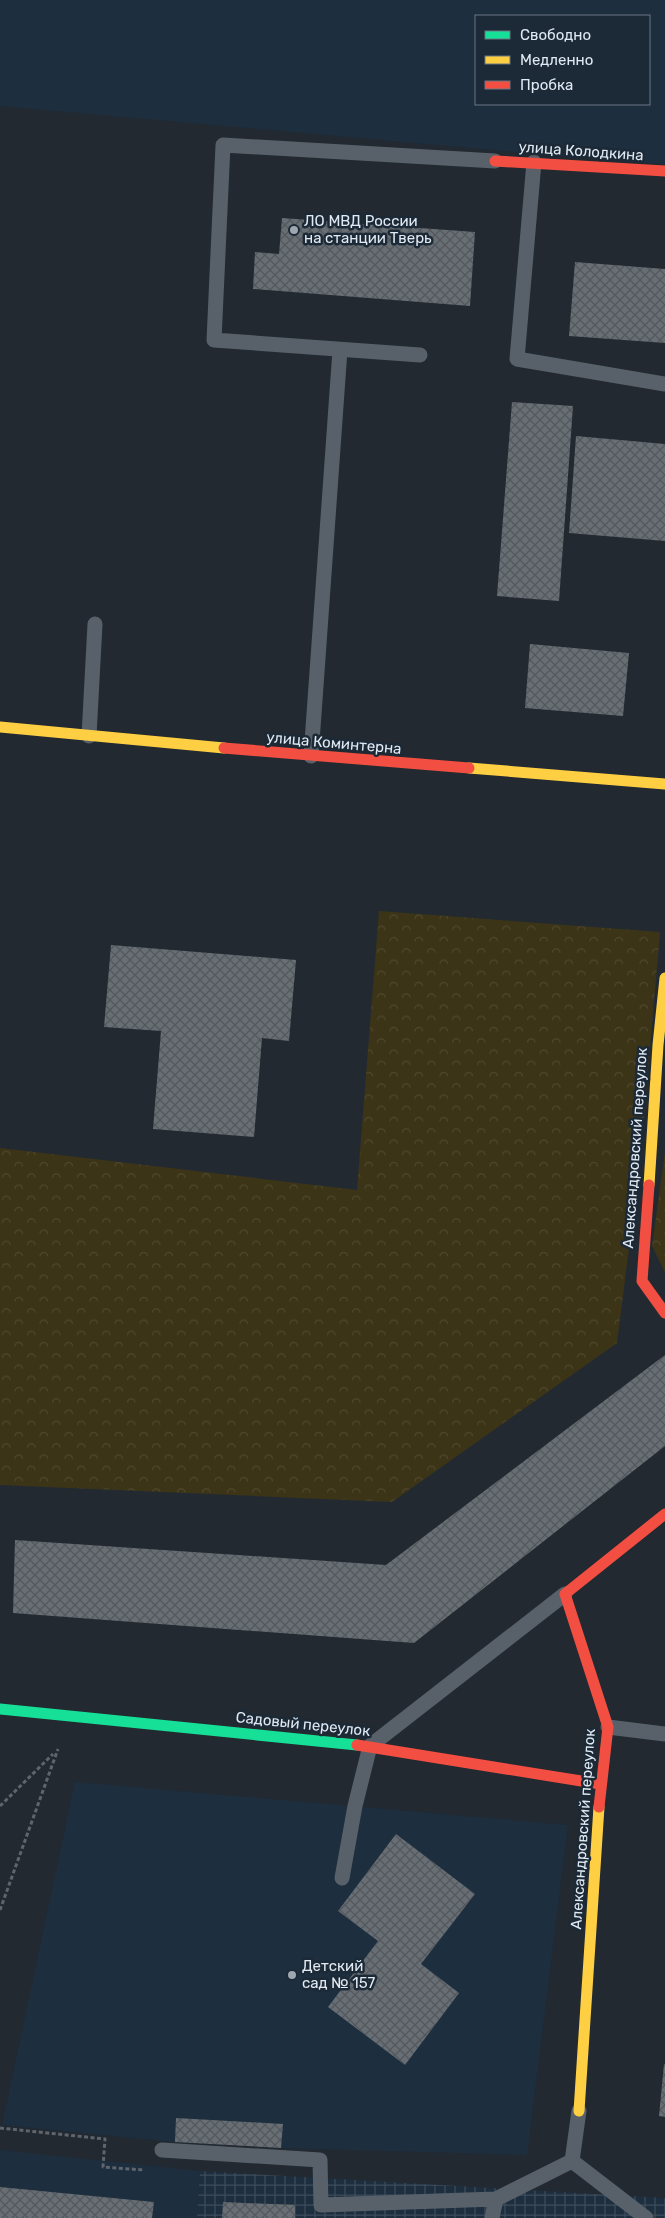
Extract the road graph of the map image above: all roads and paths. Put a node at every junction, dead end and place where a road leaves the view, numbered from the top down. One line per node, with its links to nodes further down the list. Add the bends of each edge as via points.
1 (495, 161): 2 (street, улица Колодкина); 4 (lane, via 223,145 214,340)
2 (534, 162): 3 (street, улица Колодкина); 6 (lane, via 518,359)
3 (665, 171)
4 (340, 350): 5 (lane); 10 (lane)
5 (420, 355)
6 (665, 384)
7 (95, 624): 9 (lane)
8 (0, 727): 9 (street, улица Коминтерна)
9 (89, 736): 10 (street, улица Коминтерна)
10 (311, 756): 11 (street, улица Коминтерна)
11 (665, 784)
12 (665, 978): 13 (street, Александровский переулок, via 642,1280)
13 (665, 1313)
14 (665, 1514): 15 (street)
15 (565, 1594): 18 (street, Александровский переулок); 20 (lane)
16 (0, 1709): 17 (street, Садовый переулок)
17 (78, 1716): 20 (street, Садовый переулок); 21 (path)
18 (608, 1727): 19 (lane); 22 (street, Александровский переулок)
19 (665, 1734)
20 (370, 1746): 22 (street, Садовый переулок); 24 (lane)
21 (55, 1752): 23 (path); 25 (path)
22 (600, 1784): 26 (street, Александровский переулок)
23 (0, 1806)
24 (342, 1878)
25 (0, 1910)
26 (579, 2111): 29 (lane)
27 (0, 2128): 28 (path, via 105,2139 103,2167 147,2170)
28 (162, 2150): 30 (lane, via 320,2160 321,2205)
29 (572, 2161): 30 (lane); 32 (lane)
30 (496, 2199): 31 (lane)
31 (492, 2218)
32 (646, 2218)

